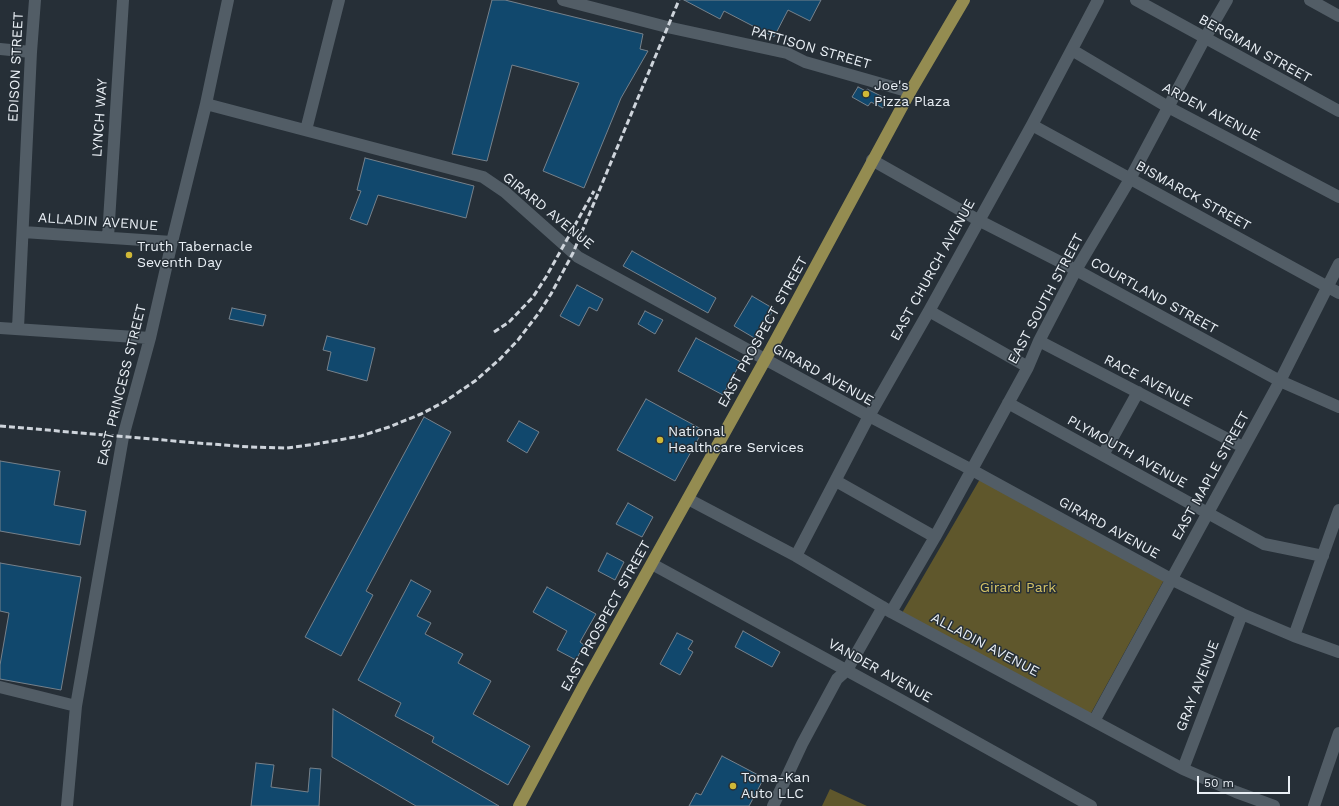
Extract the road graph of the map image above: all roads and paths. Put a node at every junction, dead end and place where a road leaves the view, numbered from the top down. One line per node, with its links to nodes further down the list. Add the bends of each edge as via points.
1 (35, 0): 15 (street, EDISON STREET)
2 (123, 0): 27 (street, LYNCH WAY)
3 (228, 0): 17 (street, EAST PRINCESS STREET)
4 (339, 0): 21 (street)
5 (563, 0): 16 (street, PATTISON STREET, via 667,27 787,53 805,62)
6 (964, 0): 16 (main road, EAST PROSPECT STREET)
7 (1098, 0): 14 (street, EAST CHURCH AVENUE)
8 (1136, 0): 12 (street, BERGMAN STREET)
9 (1227, 0): 12 (street, EAST SOUTH STREET)
10 (1310, 0): 11 (street)
11 (1339, 16)
12 (1204, 38): 18 (street, EAST SOUTH STREET); 19 (street, BERGMAN STREET)
13 (0, 49): 15 (street)
14 (1072, 50): 18 (street, ARDEN AVENUE); 20 (street, EAST CHURCH AVENUE)
15 (31, 52): 26 (street, EDISON STREET)
16 (910, 92): 22 (main road, EAST PROSPECT STREET)
17 (206, 104): 21 (street, GIRARD AVENUE); 28 (street, EAST PRINCESS STREET)
18 (1168, 107): 23 (street, EAST SOUTH STREET); 24 (street, ARDEN AVENUE)
19 (1339, 112)
20 (1032, 125): 23 (street, BISMARCK STREET); 25 (street, EAST CHURCH AVENUE)
21 (306, 130): 38 (street, GIRARD AVENUE, via 483,177 504,192 578,257)
22 (872, 160): 25 (street, COURTLAND STREET); 38 (main road, EAST PROSPECT STREET)
23 (1130, 179): 30 (street, EAST SOUTH STREET); 31 (street, BISMARCK STREET)
24 (1339, 197)
25 (978, 220): 30 (street, COURTLAND STREET); 33 (street, EAST CHURCH AVENUE)
26 (23, 232): 27 (street, ALLADIN AVENUE); 35 (street, EDISON STREET)
27 (108, 237): 28 (street, ALLADIN AVENUE)
28 (172, 242): 36 (street, EAST PRINCESS STREET)
29 (1339, 264): 31 (street, EAST MAPLE STREET)
30 (1076, 270): 37 (street, EAST SOUTH STREET); 40 (street, COURTLAND STREET)
31 (1327, 287): 32 (street, BISMARCK STREET); 40 (street, EAST MAPLE STREET)
32 (1339, 293)
33 (929, 311): 39 (street); 44 (street, EAST CHURCH AVENUE)
34 (0, 328): 35 (street)
35 (18, 328): 36 (street)
36 (150, 338): 63 (street, EAST PRINCESS STREET, via 123,437)
37 (1039, 341): 39 (street, EAST SOUTH STREET); 41 (street, RACE AVENUE)
38 (765, 360): 44 (street, GIRARD AVENUE); 49 (main road, EAST PROSPECT STREET)
39 (1028, 367): 42 (street, EAST SOUTH STREET)
40 (1280, 381): 43 (street, COURTLAND STREET); 45 (street, EAST MAPLE STREET)
41 (1138, 392): 45 (street, RACE AVENUE); 46 (street)
42 (1008, 403): 46 (street, PLYMOUTH AVENUE); 47 (street, EAST SOUTH STREET)
43 (1339, 407)
44 (869, 416): 47 (street, GIRARD AVENUE); 48 (street, EAST CHURCH AVENUE)
45 (1244, 447): 51 (street, EAST MAPLE STREET)
46 (1103, 455): 51 (street, PLYMOUTH AVENUE)
47 (972, 470): 52 (street, EAST SOUTH STREET); 56 (street, GIRARD AVENUE)
48 (836, 481): 52 (street); 53 (street, EAST CHURCH AVENUE)
49 (688, 499): 53 (street, ALLADIN AVENUE); 55 (main road, EAST PROSPECT STREET)
50 (1339, 510): 54 (street)
51 (1209, 513): 54 (street, PLYMOUTH AVENUE, via 1264,544); 56 (street, EAST MAPLE STREET)
52 (935, 536): 57 (street, EAST SOUTH STREET)
53 (796, 556): 57 (street, ALLADIN AVENUE)
54 (1323, 556): 59 (street)
55 (652, 564): 61 (street, VANDER AVENUE); 68 (main road, EAST PROSPECT STREET)
56 (1171, 579): 58 (street, GIRARD AVENUE); 64 (street, EAST MAPLE STREET)
57 (887, 609): 61 (street, EAST SOUTH STREET); 64 (street, ALLADIN AVENUE)
58 (1242, 614): 59 (street, GIRARD AVENUE); 66 (street, GRAY AVENUE)
59 (1294, 636): 60 (street, GIRARD AVENUE)
60 (1339, 652)
61 (847, 670): 69 (street, EAST SOUTH STREET, via 837,679); 70 (street, VANDER AVENUE)
62 (0, 687): 63 (street)
63 (76, 706): 67 (street, EAST PRINCESS STREET)
64 (1094, 721): 66 (street, ALLADIN AVENUE)
65 (1339, 733): 72 (street)
66 (1183, 769): 71 (street, ALLADIN AVENUE)
67 (67, 806)
68 (519, 806)
69 (772, 806)
70 (1091, 806)
71 (1274, 806)
72 (1314, 806)

